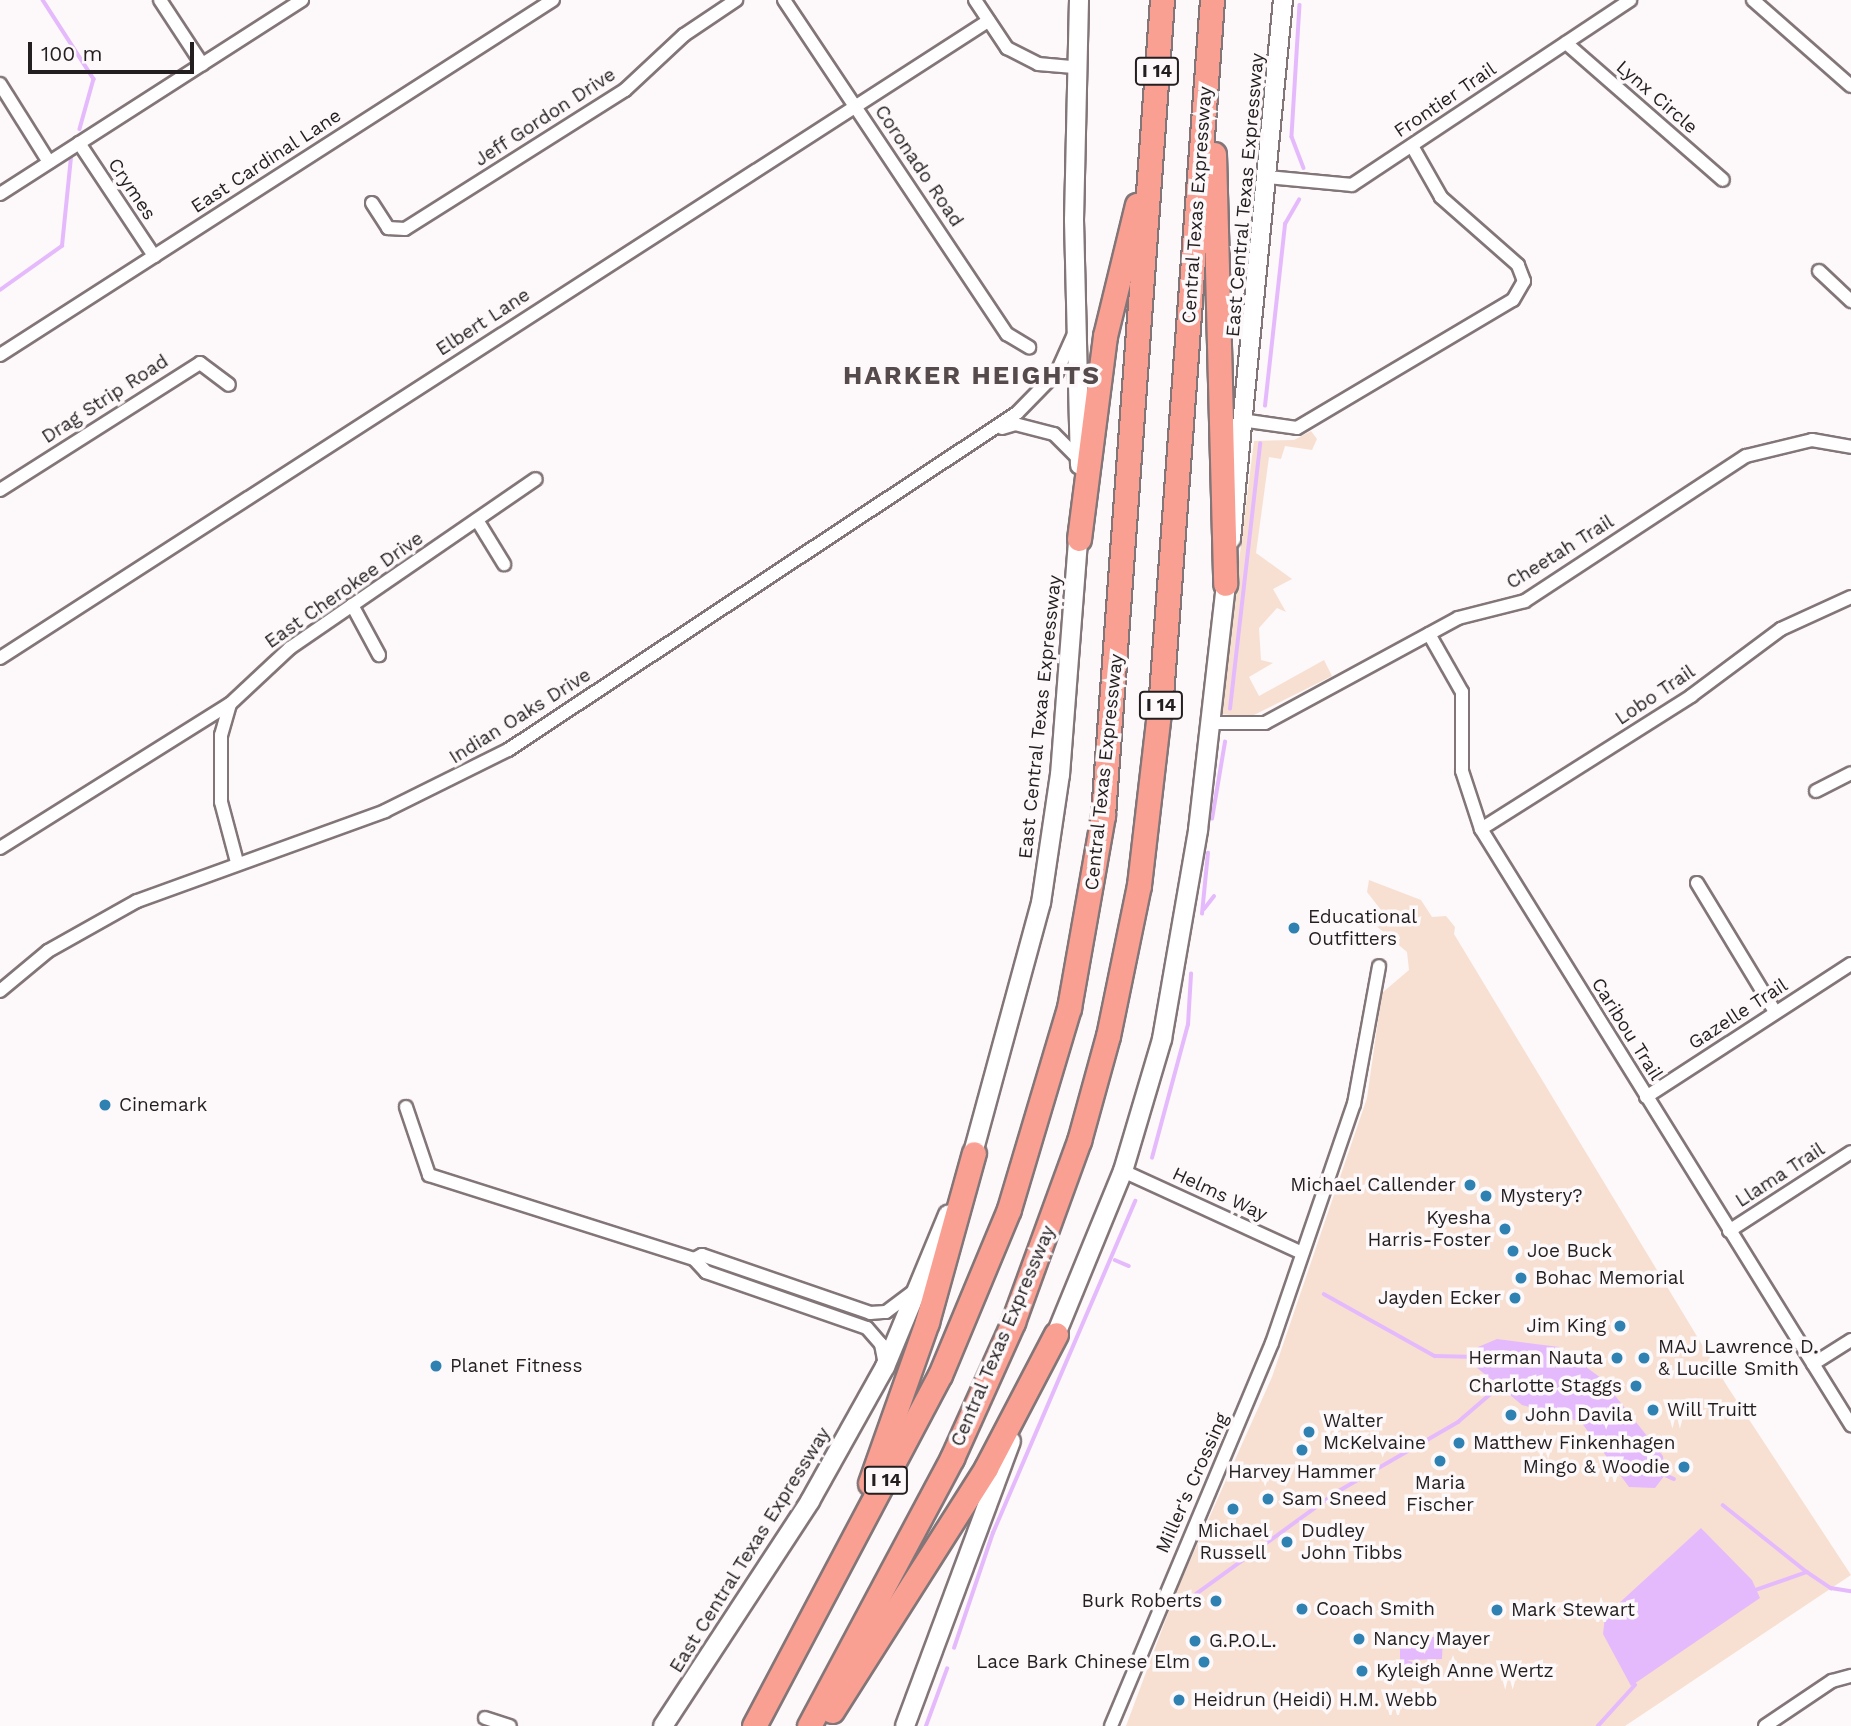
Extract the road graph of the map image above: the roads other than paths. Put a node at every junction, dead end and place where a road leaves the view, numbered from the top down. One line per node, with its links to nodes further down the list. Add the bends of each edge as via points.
1 (160, 0): 15 (street)
2 (302, 0): 15 (street)
3 (553, 0): 29 (street, East Cardinal Lane)
4 (736, 0): 28 (street, Jeff Gordon Drive, via 684,35 625,90 405,229 388,228)
5 (784, 0): 19 (street, Coronado Road)
6 (975, 0): 13 (street)
7 (1079, 0): 16 (main road, East Central Texas Expressway)
8 (1162, 0): 21 (highway, Central Texas Expressway / I 14)
9 (1212, 0): 20 (highway, Central Texas Expressway / I 14)
10 (1283, 0): 25 (main road, East Central Texas Expressway)
11 (1630, 0): 14 (street, Frontier Trail)
12 (1753, 0): 18 (street)
13 (988, 21): 16 (street, via 1007,48 1038,64); 19 (street, Elbert Lane)
14 (1566, 43): 23 (street, Frontier Trail); 26 (street, Lynx Circle)
15 (202, 64): 22 (street)
16 (1074, 67): 32 (main road, East Central Texas Expressway)
17 (0, 84): 24 (street)
18 (1851, 86)
19 (855, 104): 33 (street, Coronado Road, via 1007,334); 50 (street, Elbert Lane)
20 (1204, 111): 45 (highway, via 1214,153); 83 (highway, Central Texas Expressway / I 14, via 1151,802 1108,1036 1043,1246 1003,1346 952,1458)
21 (1152, 141): 43 (highway, via 1105,337); 78 (highway, Central Texas Expressway / I 14, via 1103,815 1069,1008 1009,1209 940,1375)
22 (79, 143): 24 (street); 29 (street, Crymes)
23 (1412, 146): 25 (street, Frontier Trail, via 1341,188); 36 (street, via 1441,197 1507,253 1524,281 1513,300 1297,428)
24 (49, 162): 27 (street)
25 (1268, 177): 36 (main road, East Central Texas Expressway)
26 (1723, 180)
27 (0, 194)
28 (372, 203)
29 (154, 256): 34 (street, East Cardinal Lane)
30 (1819, 271): 31 (street)
31 (1851, 301)
32 (1078, 320): 37 (street, Indian Oaks Drive, via 1066,358 1048,386); 39 (main road, East Central Texas Expressway)
33 (1029, 347)
34 (0, 355)
35 (229, 385): 41 (street, Drag Strip Road, via 200,363)
36 (1248, 421): 45 (main road, East Central Texas Expressway)
37 (992, 432): 39 (street, via 1015,424 1034,426 1054,435); 57 (street, Indian Oaks Drive, via 508,750 385,811)
38 (1851, 447): 48 (street, Cheetah Trail, via 1812,440 1746,456 1525,601 1458,618)
39 (1080, 460): 43 (main road, East Central Texas Expressway)
40 (536, 480): 42 (street, East Cherokee Drive)
41 (0, 490)
42 (477, 520): 44 (street); 47 (street, East Cherokee Drive)
43 (1079, 539): 66 (main road, East Central Texas Expressway, via 1060,775 1041,903)
44 (504, 564)
45 (1225, 584): 52 (main road, East Central Texas Expressway)
46 (1851, 597): 55 (street, Lobo Trail, via 1781,629 1691,696)
47 (352, 605): 49 (street); 51 (street, East Cherokee Drive, via 290,648)
48 (1429, 634): 52 (street, Cheetah Trail, via 1265,723); 55 (street, Caribou Trail, via 1464,699 1462,771)
49 (379, 655)
50 (0, 658)
51 (230, 704): 56 (street, East Cherokee Drive); 57 (street, via 221,735 221,802)
52 (1208, 723): 67 (main road, East Central Texas Expressway, via 1197,835 1163,1039)
53 (1851, 773): 54 (street)
54 (1816, 791)
55 (1481, 829): 63 (street, Caribou Trail)
56 (0, 848)
57 (237, 862): 61 (street, Indian Oaks Drive, via 79,931)
58 (1696, 883): 62 (street)
59 (1851, 964): 62 (street, Gazelle Trail)
60 (1379, 966): 69 (street, Miller's Crossing, via 1354,1104)
61 (0, 991)
62 (1775, 1012): 63 (street, Gazelle Trail)
63 (1646, 1097): 68 (street, Caribou Trail)
64 (406, 1107): 70 (street, via 429,1175)
65 (1851, 1152): 68 (street, Llama Trail)
66 (974, 1153): 71 (main road, East Central Texas Expressway); 78 (highway, via 894,1423 873,1479 784,1651)
67 (1123, 1171): 69 (street, Helms Way); 72 (main road, East Central Texas Expressway)
68 (1729, 1231): 74 (street, Caribou Trail)
69 (1302, 1253): 86 (street, Miller's Crossing, via 1259,1379)
70 (694, 1259): 71 (street, via 702,1255 870,1313 886,1312); 75 (street, via 706,1272 867,1328 881,1344)
71 (918, 1288): 75 (main road, East Central Texas Expressway)
72 (1056, 1334): 84 (highway, via 986,1468); 85 (main road, East Central Texas Expressway, via 977,1521)
73 (1851, 1340): 74 (street)
74 (1813, 1364): 76 (street, Caribou Trail)
75 (885, 1367): 81 (main road, East Central Texas Expressway, via 810,1502)
76 (1851, 1425)
77 (1851, 1676): 87 (street, via 1832,1681)
78 (779, 1679): 82 (highway, Central Texas Expressway / I 14)
79 (490, 1726): 80 (street, via 485,1718)
80 (510, 1726)
81 (663, 1726)
82 (754, 1726)
83 (809, 1726)
84 (823, 1726)
85 (905, 1726)
86 (1111, 1726)
87 (1765, 1726)

